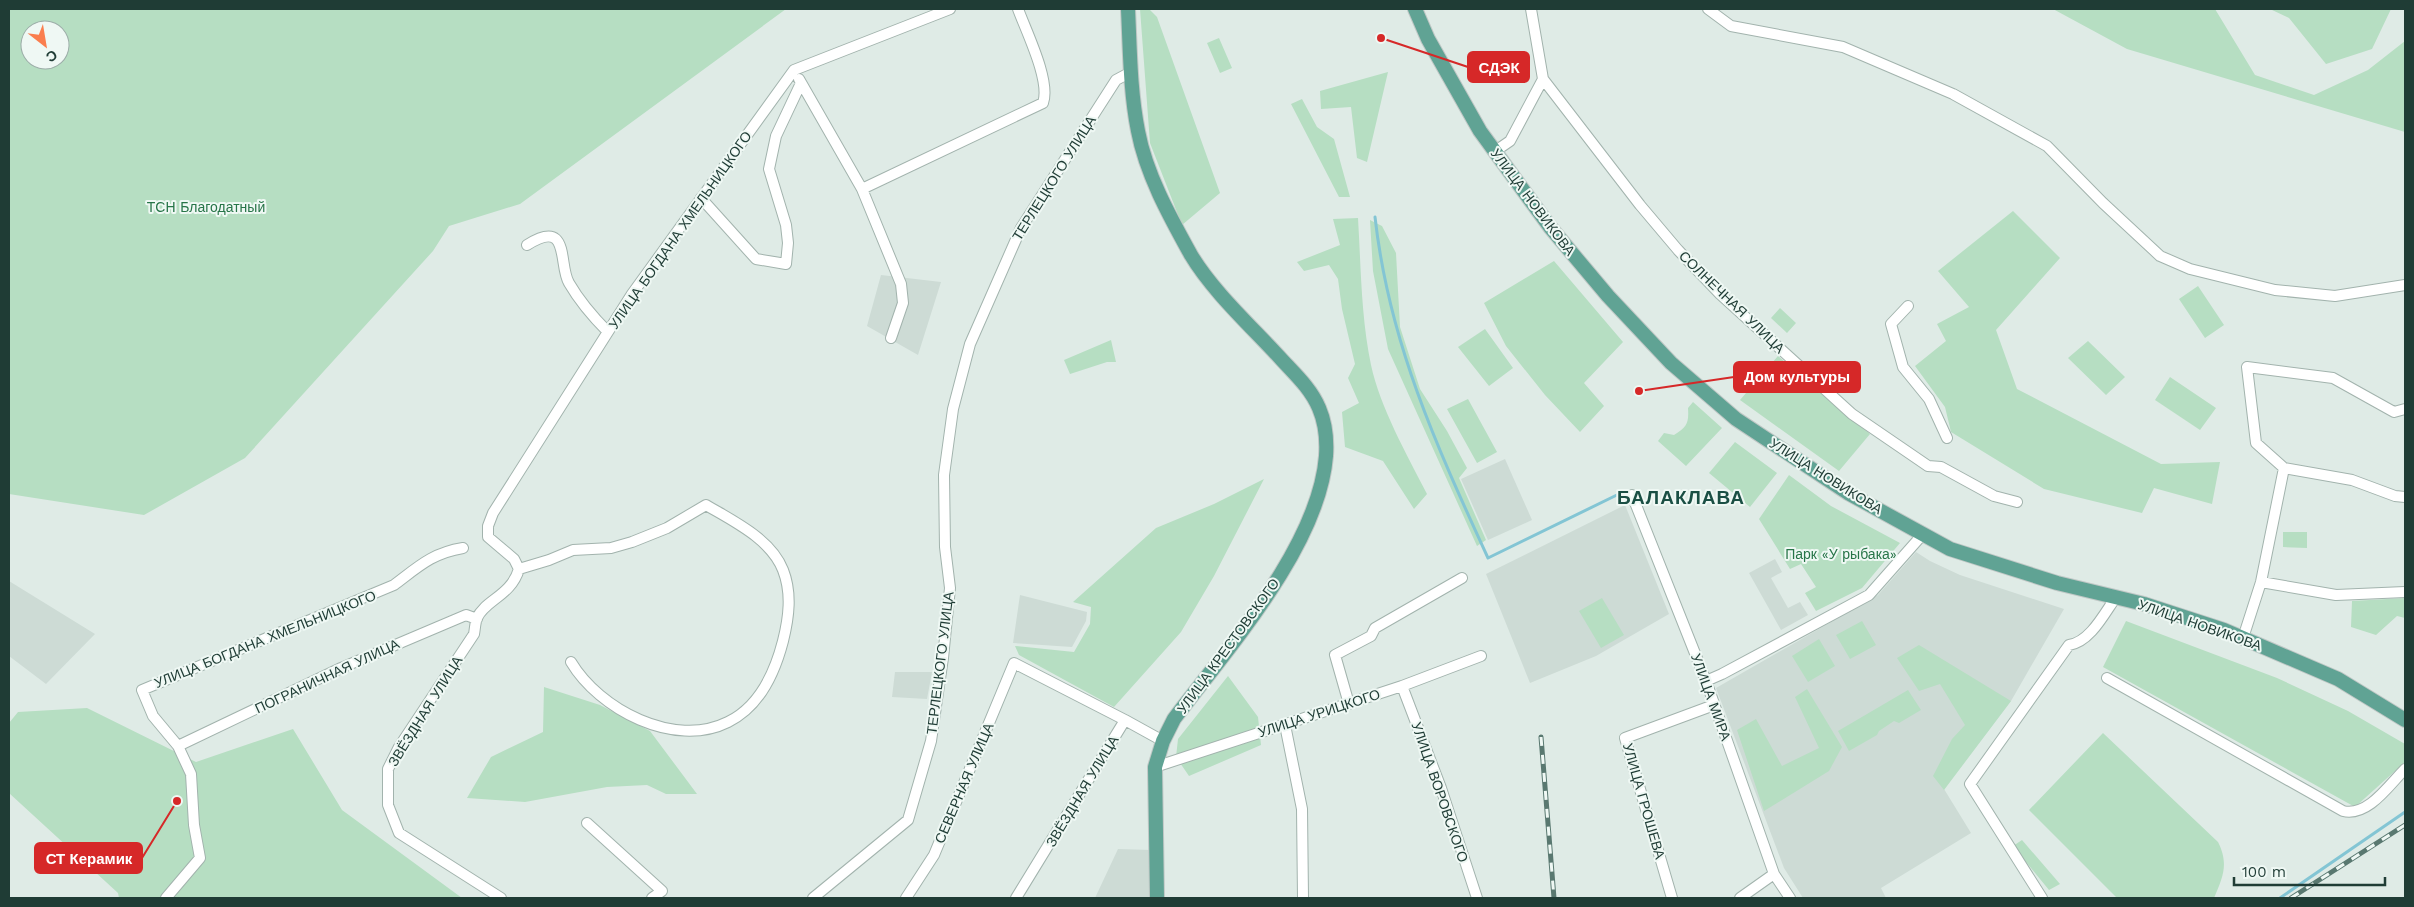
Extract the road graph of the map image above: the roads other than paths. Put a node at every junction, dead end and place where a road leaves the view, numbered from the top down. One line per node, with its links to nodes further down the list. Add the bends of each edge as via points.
1 (950, 9): 7 (street)
2 (1018, 9): 12 (street, via 1042,74 1046,94 1043,103)
3 (1128, 9): 8 (main road, УЛИЦА КРЕСТОВСКОГО)
4 (1415, 9): 11 (main road, УЛИЦА НОВИКОВА, via 1428,39)
5 (1531, 9): 9 (street)
6 (1708, 9): 15 (street, via 1731,26 1843,47 1953,94 2047,146 2160,256 2190,269 2275,290 2335,296)
7 (794, 70): 10 (street); 13 (street, УЛИЦА БОГДАНА ХМЕЛЬНИЦКОГО)
8 (1132, 72): 44 (main road, УЛИЦА КРЕСТОВСКОГО, via 1138,132 1150,170 1192,257 1228,303 1304,384 1320,409 1325,427 1326,456 1314,511 1271,591 1174,719); 53 (street, ТЕРЛЕЦКОГО УЛИЦА, via 1116,80 1021,228 970,344 952,409 944,475 945,547 950,588 944,658 931,741 908,820)
9 (1544, 79): 11 (street, via 1510,141); 24 (street, СОЛНЕЧНАЯ УЛИЦА, via 1678,250 1720,294 1852,414 1928,466 1941,467 1994,496)
10 (801, 82): 12 (street); 13 (street, via 776,136 769,169 786,225 786,264 756,259)
11 (1494, 152): 25 (main road, УЛИЦА НОВИКОВА, via 1550,227 1608,296 1671,363 1736,419 1848,493)
12 (862, 189): 18 (street, via 901,284 903,303)
13 (701, 198): 17 (street, УЛИЦА БОГДАНА ХМЕЛЬНИЦКОГО)
14 (527, 245): 17 (street, via 540,237 551,237 559,243 565,258 567,281)
15 (2405, 285)
16 (1908, 306): 20 (street, via 1891,324 1903,367 1930,399)
17 (608, 332): 27 (street, УЛИЦА БОГДАНА ХМЕЛЬНИЦКОГО, via 488,526 488,537 514,559)
18 (891, 338)
19 (2405, 409): 21 (street, via 2394,412 2333,378 2247,367 2256,443)
20 (1948, 438)
21 (2284, 468): 23 (street, via 2352,480); 29 (street)
22 (1632, 495): 37 (street, УЛИЦА МИРА)
23 (2405, 497)
24 (2017, 502)
25 (1923, 534): 31 (main road, УЛИЦА НОВИКОВА, via 1950,549 2056,583); 37 (street, via 1869,595)
26 (463, 548): 45 (street, УЛИЦА БОГДАНА ХМЕЛЬНИЦКОГО, via 429,558 394,585 142,690 154,716)
27 (518, 569): 32 (street, via 515,579); 35 (street, via 573,550 611,548 632,542 667,528 706,505 750,532 771,552 783,570 790,608 777,666 746,709 727,723 694,731 660,727 636,719 604,699 582,679)
28 (1462, 578): 39 (street, via 1335,655)
29 (2261, 582): 30 (street, via 2336,595); 33 (street)
30 (2405, 592)
31 (2116, 597): 33 (main road, УЛИЦА НОВИКОВА); 62 (street, via 2093,629 2078,644 2069,645 1970,784)
32 (477, 619): 45 (street, ПОГРАНИЧНАЯ УЛИЦА, via 466,615 341,668); 51 (street, ЗВЁЗДНАЯ УЛИЦА, via 474,634 399,747 388,769 388,805 399,834)
33 (2243, 638): 42 (main road, УЛИЦА НОВИКОВА, via 2338,680)
34 (1481, 656): 38 (street, УЛИЦА УРИЦКОГО)
35 (572, 662)
36 (2107, 678): 47 (street, via 2344,811 2364,810)
37 (1706, 681): 40 (street, УЛИЦА МИРА)
38 (1402, 686): 39 (street, УЛИЦА УРИЦКОГО); 58 (street, УЛИЦА ВОРОВСКОГО, via 1441,788)
39 (1349, 704): 43 (street, УЛИЦА УРИЦКОГО)
40 (1714, 705): 49 (street, УЛИЦА МИРА); 59 (street, УЛИЦА ГРОШЕВА, via 1625,738)
41 (1125, 720): 44 (street, ЗВЁЗДНАЯ УЛИЦА); 54 (street, СЕВЕРНАЯ УЛИЦА, via 1014,663 934,856); 55 (street, ЗВЁЗДНАЯ УЛИЦА)
42 (2405, 720)
43 (1285, 725): 46 (street, УЛИЦА УРИЦКОГО); 57 (street, via 1302,809)
44 (1162, 741): 46 (main road, УЛИЦА КРЕСТОВСКОГО)
45 (178, 746): 50 (street, УЛИЦА БОГДАНА ХМЕЛЬНИЦКОГО, via 191,774 200,858)
46 (1155, 767): 56 (main road, УЛИЦА КРЕСТОВСКОГО)
47 (2405, 769)
48 (587, 823): 52 (street, via 662,891)
49 (1774, 874): 60 (street); 61 (street, УЛИЦА МИРА)
50 (166, 898)
51 (502, 898)
52 (652, 898)
53 (813, 898)
54 (906, 898)
55 (1016, 898)
56 (1157, 898)
57 (1303, 898)
58 (1477, 898)
59 (1672, 898)
60 (1740, 898)
61 (1790, 898)
62 (2042, 898)

